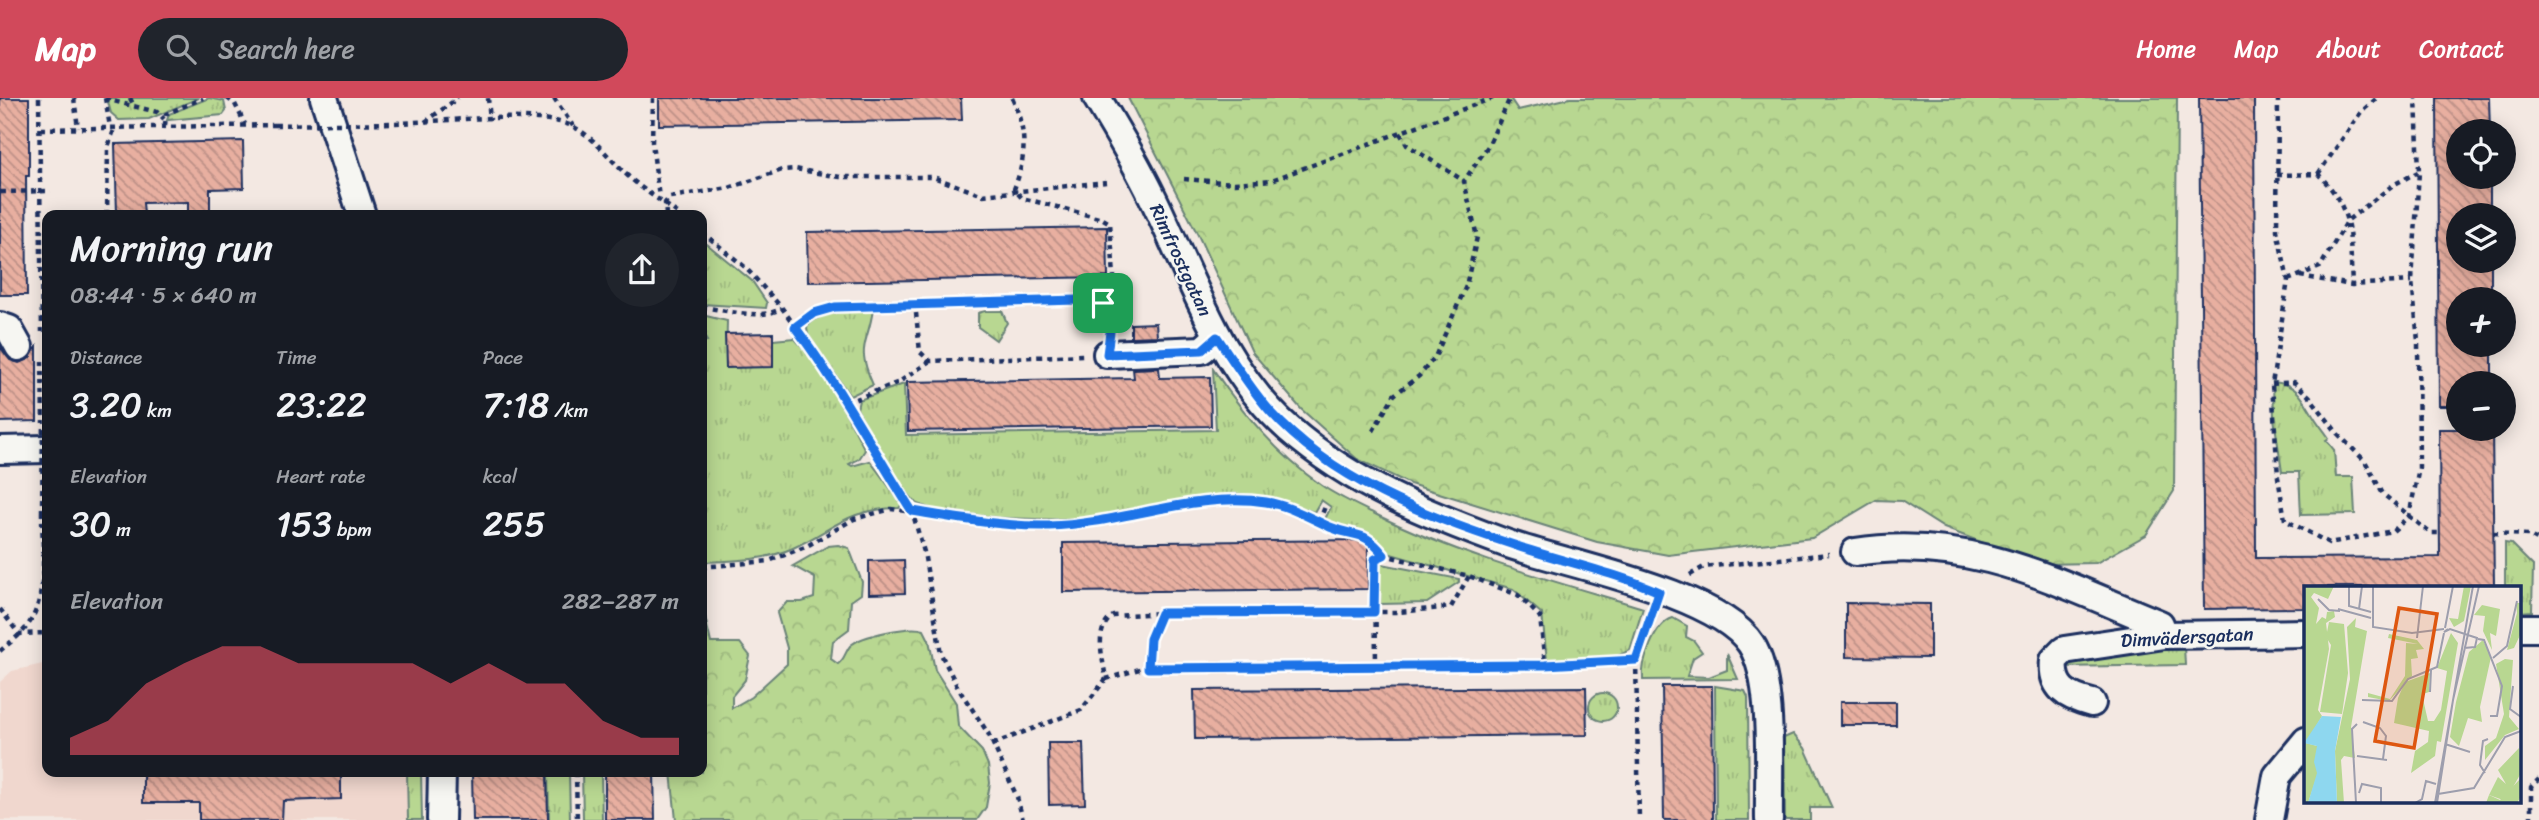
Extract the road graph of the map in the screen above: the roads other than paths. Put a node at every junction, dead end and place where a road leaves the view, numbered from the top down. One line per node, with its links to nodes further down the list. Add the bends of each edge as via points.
1 (324, 98): 3 (street)
2 (1097, 98): 5 (street, Rimfrostgatan, via 1152,197)
3 (360, 210)
4 (0, 326): 6 (street)
5 (1217, 337): 7 (street, via 1202,350); 17 (street, Rimfrostgatan, via 1270,411 1328,461 1361,481 1398,501 1510,544 1705,607 1728,622 1751,643 1761,668)
6 (34, 347)
7 (1107, 354)
8 (42, 449): 9 (street)
9 (0, 450)
10 (1854, 552): 12 (street, via 1910,545 1993,559 2160,624)
11 (2304, 633): 12 (street, Dimvädersgatan)
12 (2164, 635): 13 (street, Dimvädersgatan, via 2064,650 2054,660 2055,682 2066,695)
13 (2092, 703)
14 (2304, 743): 18 (street, via 2277,776)
15 (442, 777): 16 (street)
16 (441, 820)
17 (1769, 820)
18 (2269, 820)

